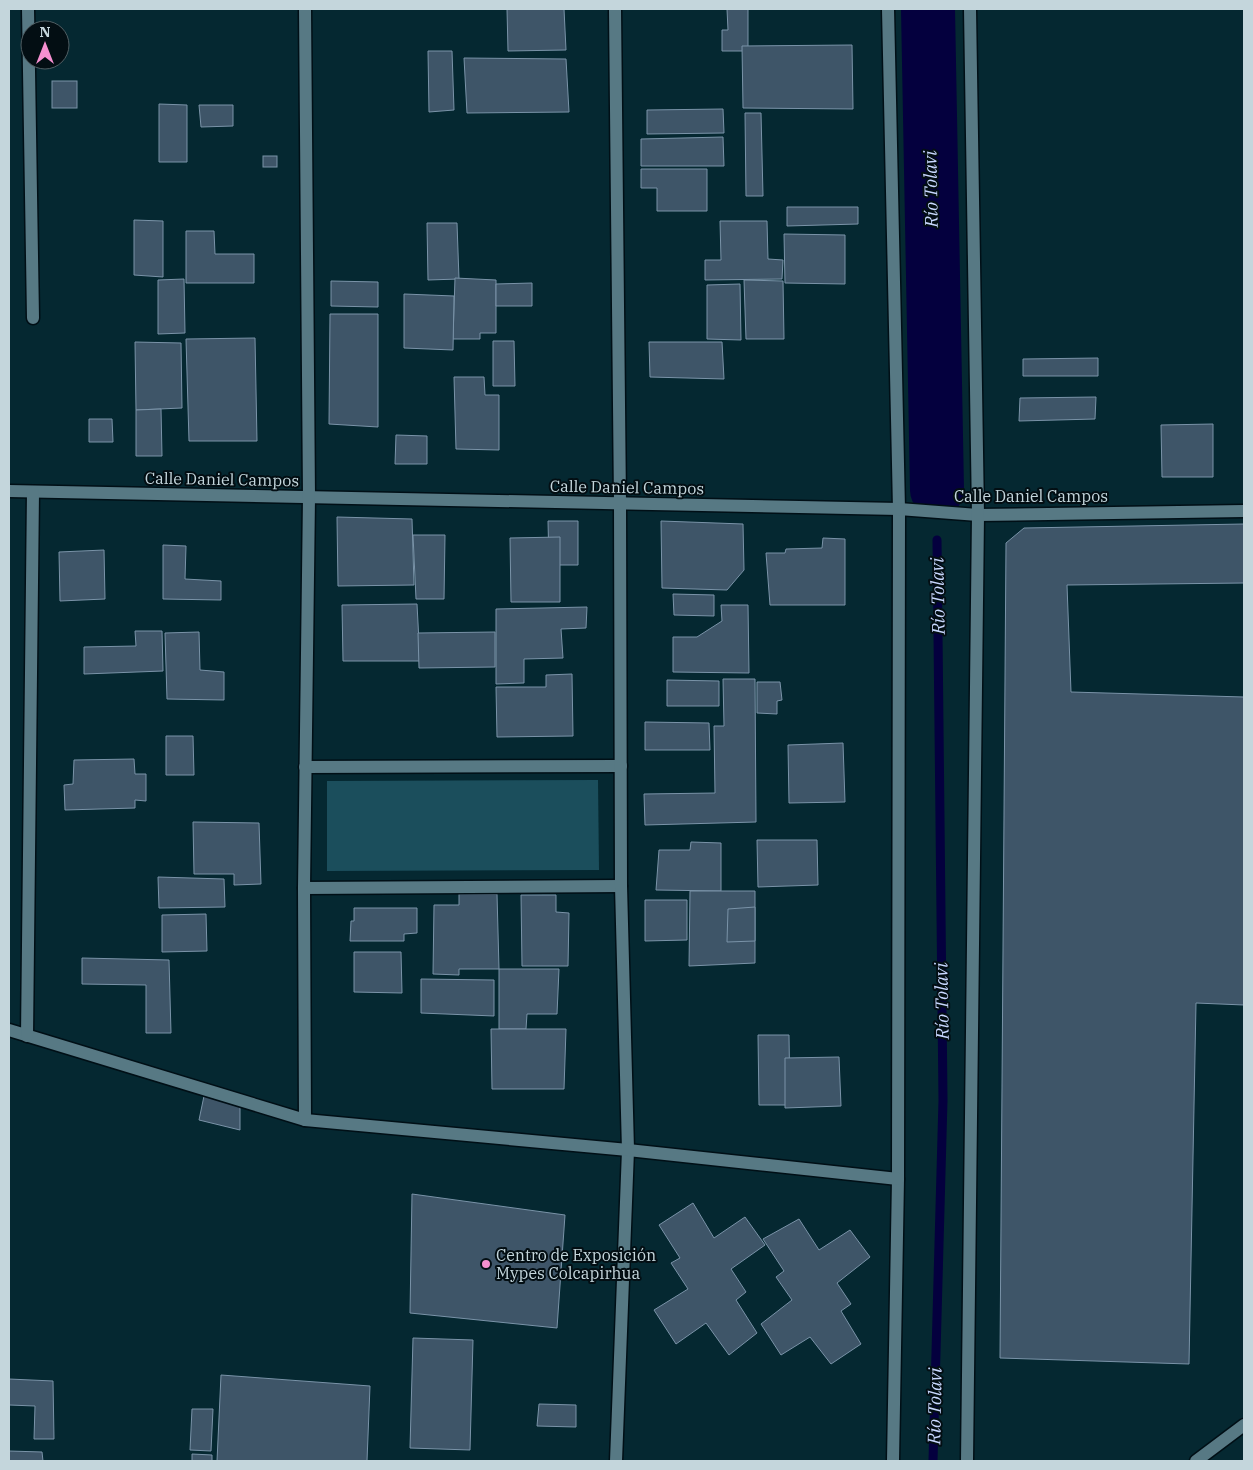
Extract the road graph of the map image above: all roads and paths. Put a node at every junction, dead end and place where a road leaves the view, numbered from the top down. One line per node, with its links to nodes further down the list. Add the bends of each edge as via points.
1 (28, 9): 6 (street)
2 (305, 9): 9 (street)
3 (615, 9): 10 (street)
4 (888, 9): 11 (street)
5 (970, 9): 13 (street)
6 (33, 318)
7 (9, 491): 8 (street, Calle Daniel Campos)
8 (33, 492): 9 (street, Calle Daniel Campos); 19 (street)
9 (309, 497): 10 (street, Calle Daniel Campos); 15 (street)
10 (620, 503): 11 (street, Calle Daniel Campos); 14 (street)
11 (899, 509): 13 (street, Calle Daniel Campos); 22 (street)
12 (1244, 511): 13 (street, Calle Daniel Campos)
13 (978, 515): 26 (street)
14 (621, 766): 15 (street); 16 (street)
15 (305, 767): 17 (street)
16 (621, 886): 17 (street); 21 (street)
17 (304, 888): 20 (street)
18 (9, 1030): 19 (street)
19 (27, 1036): 20 (street)
20 (305, 1120): 21 (street)
21 (628, 1150): 22 (street); 24 (street)
22 (898, 1179): 25 (street)
23 (1244, 1425): 27 (street)
24 (616, 1461)
25 (893, 1461)
26 (967, 1461)
27 (1196, 1461)

